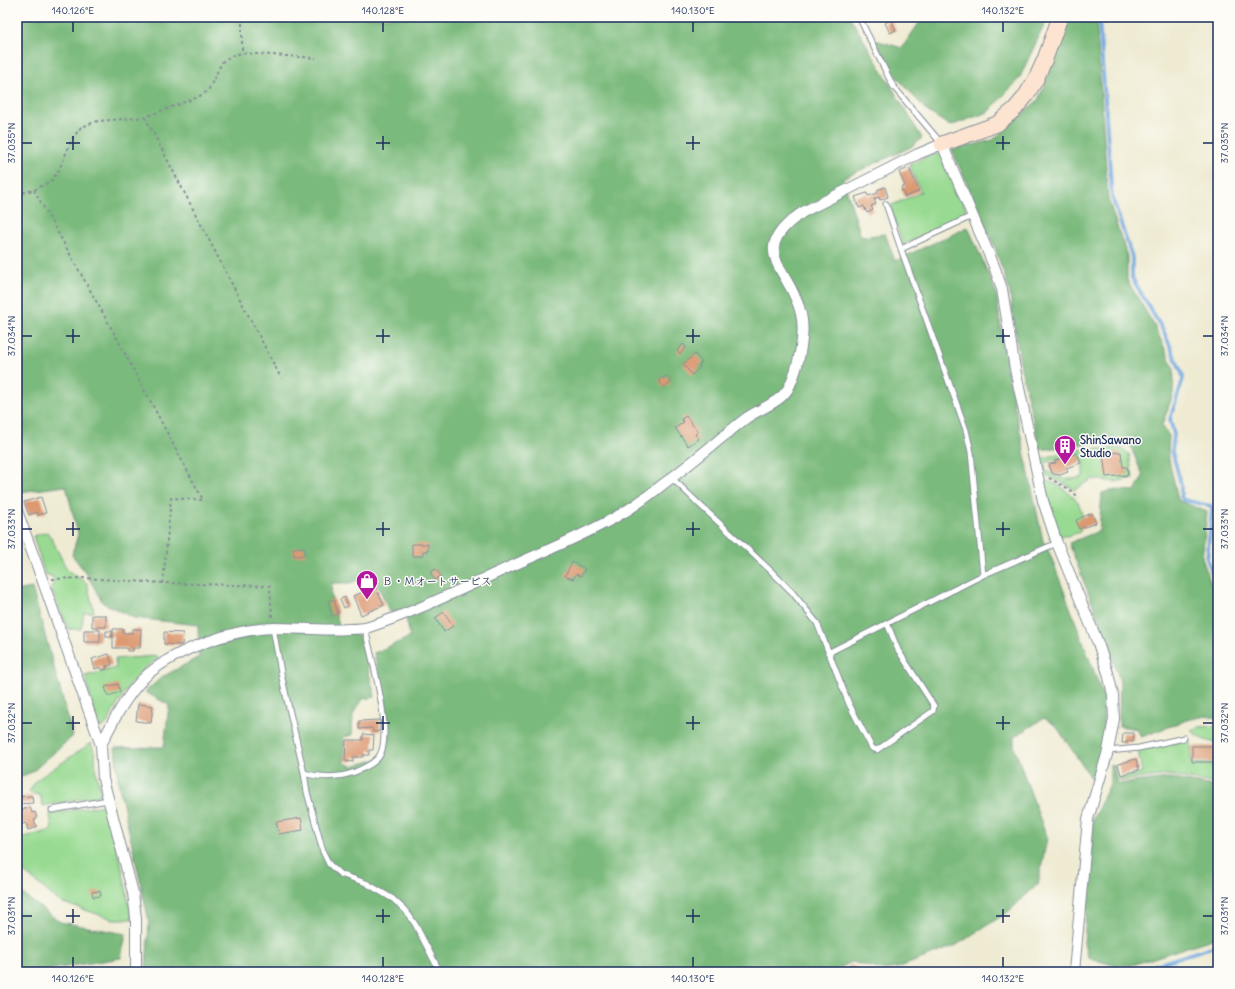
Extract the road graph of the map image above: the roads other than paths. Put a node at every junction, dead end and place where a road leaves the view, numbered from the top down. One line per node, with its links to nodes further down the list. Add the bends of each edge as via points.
1 (859, 17): 3 (lane, via 893,86)
2 (1060, 17): 3 (street, via 1036,79 1015,109 997,124)
3 (942, 144): 5 (street); 7 (street, via 803,212 788,222 773,246 775,260 794,294 801,314 803,333 799,358 788,388 780,397 748,417)
4 (886, 204): 6 (lane)
5 (972, 216): 6 (lane); 9 (street, via 1002,289 1015,369 1037,474)
6 (901, 249): 10 (lane, via 966,430 971,452)
7 (672, 478): 13 (street, via 622,514 574,538 406,614); 14 (lane, via 792,592 817,623)
8 (17, 511): 16 (street)
9 (1057, 544): 10 (lane); 17 (street, via 1108,673 1113,695 1114,719)
10 (983, 575): 11 (lane)
11 (887, 623): 14 (lane); 14 (lane, via 898,650 934,706 933,711 877,750 872,748 848,704)
12 (273, 628): 13 (street, via 330,631); 16 (street, via 242,632 204,642 174,657 148,675 126,700); 18 (lane)
13 (365, 628): 18 (lane, via 384,716 380,755 362,769 348,774 317,777)
14 (828, 653)
15 (1184, 738): 17 (lane, via 1139,748)
16 (101, 745): 19 (street, via 101,768)
17 (1108, 751): 23 (street, via 1088,819)
18 (304, 773): 22 (lane, via 323,852 329,864 340,874 366,883 393,899 406,911)
19 (108, 800): 20 (lane); 21 (street, via 133,893 136,918)
20 (52, 810)
21 (136, 972)
22 (440, 972)
23 (1074, 972)

